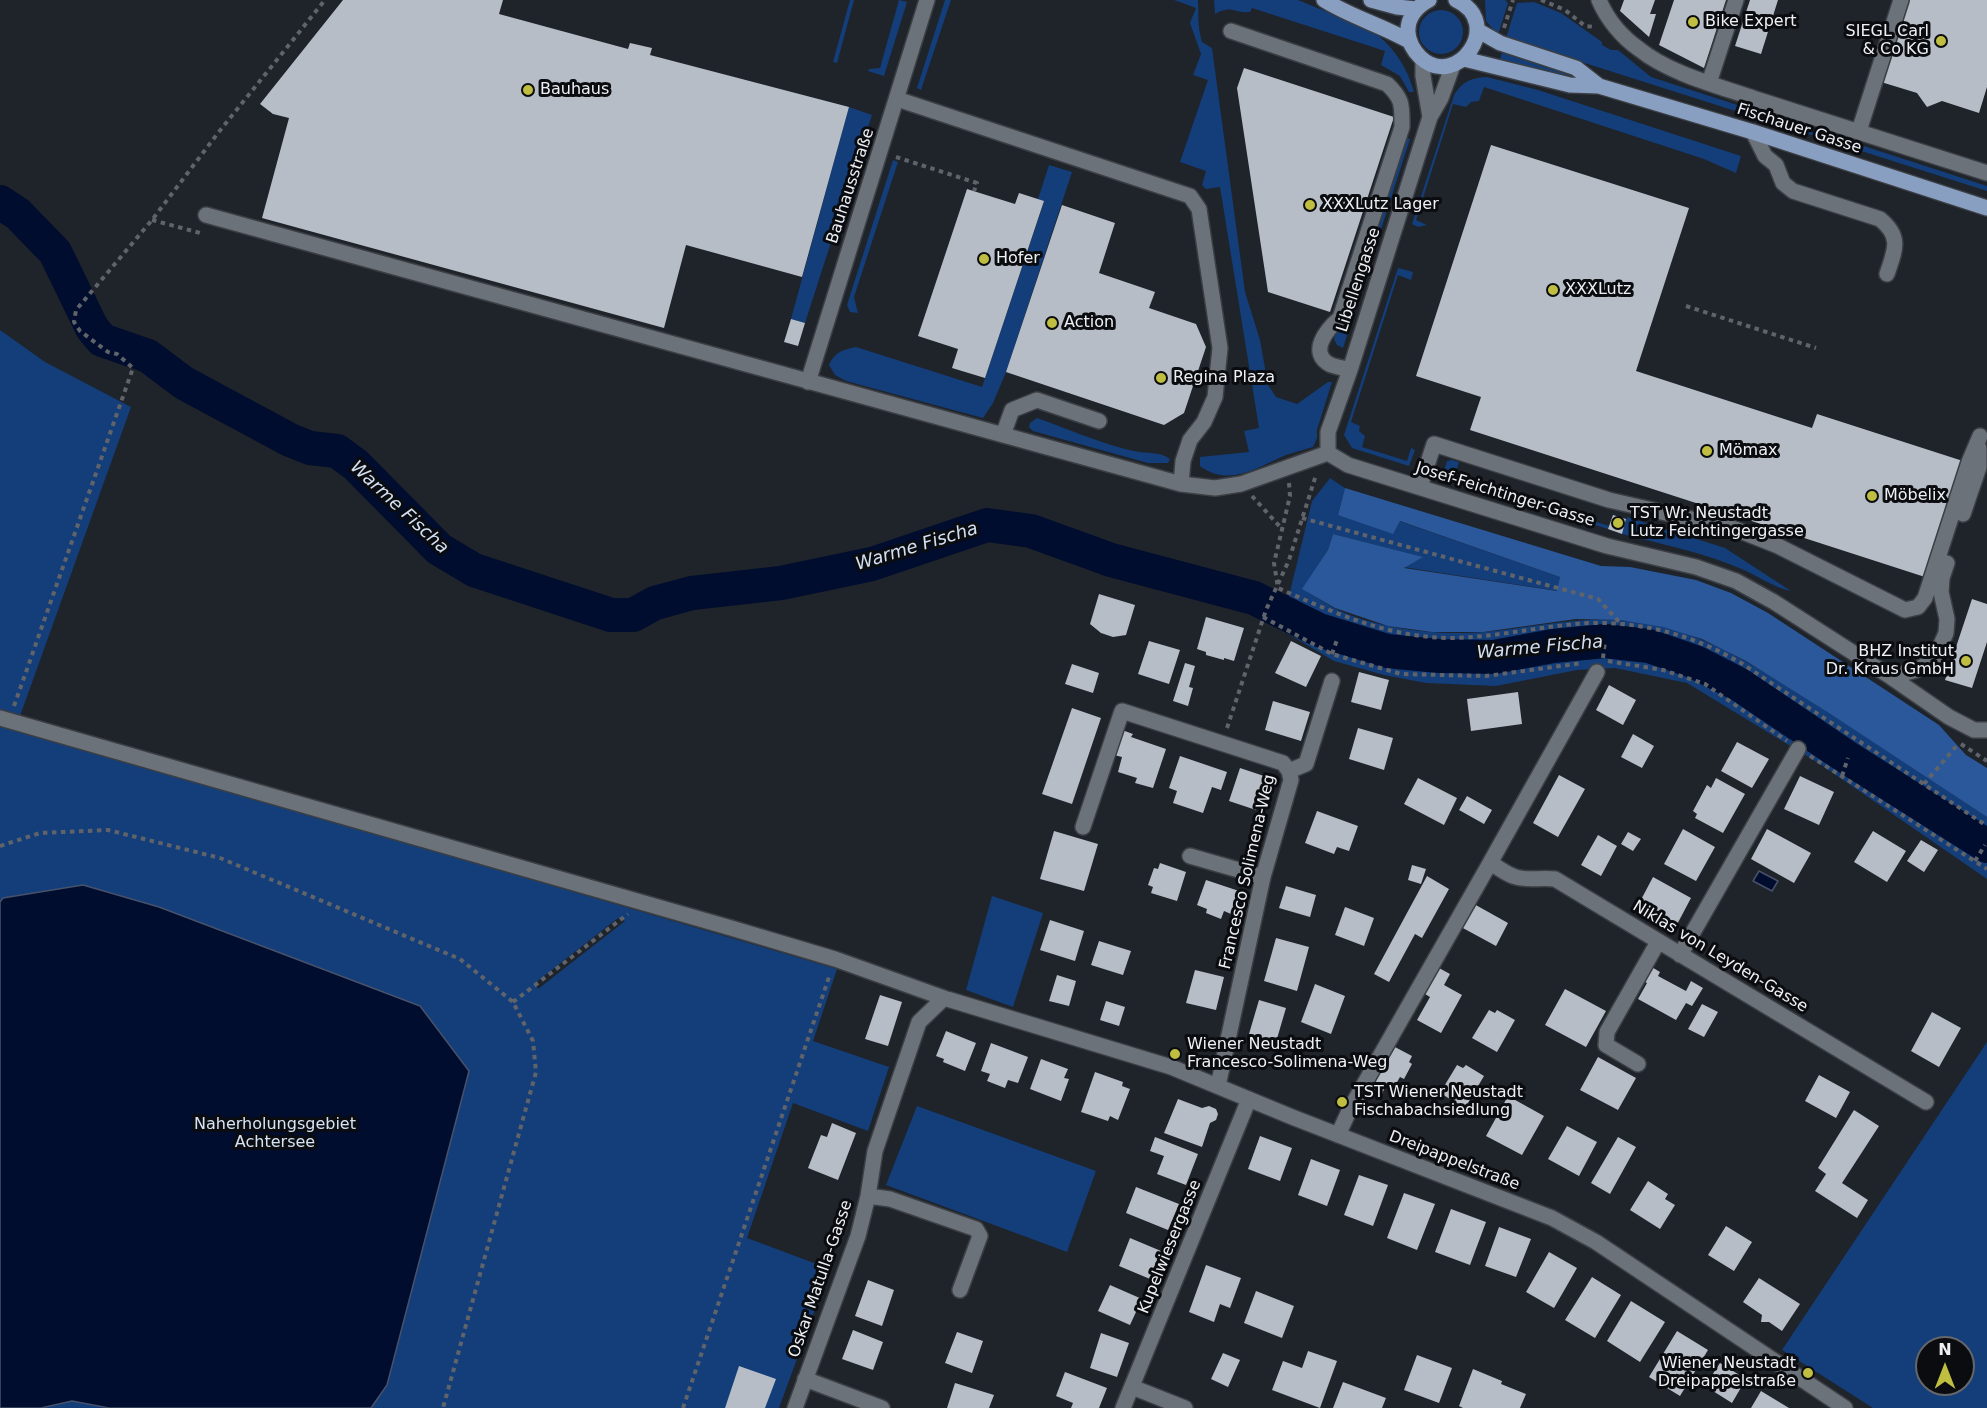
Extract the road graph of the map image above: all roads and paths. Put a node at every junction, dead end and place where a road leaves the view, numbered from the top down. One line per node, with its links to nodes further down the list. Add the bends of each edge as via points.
1 (325, 0): 52 (path, via 76,310 74,322 80,331 133,368)
2 (927, 0): 20 (street, Bauhausstraße)
3 (1324, 0): 15 (main road)
4 (1371, 0): 9 (main road, via 1397,8)
5 (1456, 0): 11 (main road)
6 (1541, 0): 12 (path, via 1564,10 1585,26)
7 (1736, 0): 18 (street)
8 (1902, 0): 22 (street)
9 (1422, 4): 15 (main road, via 1410,19)
10 (1605, 4): 12 (street)
11 (1472, 5): 13 (main road)
12 (1614, 25): 18 (street, via 1639,50)
13 (1477, 30): 17 (main road, via 1471,51); 19 (main road, Fischauer Gasse, via 1500,43 1576,68)
14 (1230, 32): 32 (street, via 1387,84 1398,94 1402,127 1340,318 1326,329 1320,343 1321,355 1330,364)
15 (1409, 41): 16 (main road)
16 (1423, 60): 17 (main road, Fischauer Gasse, via 1432,65); 21 (street, Libellengasse)
17 (1459, 62): 19 (main road, Fischauer Gasse, via 1570,85); 21 (street, Libellengasse)
18 (1709, 82): 22 (street)
19 (1599, 86): 23 (main road, Fischauer Gasse)
20 (897, 99): 24 (street, Bauhausstraße); 38 (street, via 1190,196 1199,209 1220,348 1215,397 1204,422 1190,440)
21 (1430, 117): 32 (street, Libellengasse)
22 (1859, 131): 25 (street)
23 (1753, 132): 27 (main road, Fischauer Gasse); 29 (street, via 1765,156 1776,165 1783,183 1793,191 1880,219 1889,227 1896,248)
24 (880, 152): 26 (path, via 977,183); 33 (street, Bauhausstraße)
25 (1987, 173)
26 (974, 191)
27 (1987, 208)
28 (206, 215): 33 (street)
29 (1887, 274)
30 (1686, 306): 31 (path)
31 (1816, 348)
32 (1350, 370): 36 (street, Libellengasse, via 1328,432)
33 (808, 382): 35 (street)
34 (1100, 421): 35 (street, via 1037,400 1012,410)
35 (1003, 435): 38 (street)
36 (1328, 453): 37 (street); 40 (street, Josef-Feichtinger-Gasse, via 1348,465); 41 (path)
37 (1289, 467): 39 (street); 42 (path, via 1290,496)
38 (1181, 484): 39 (street, via 1215,488)
39 (1241, 484): 42 (path)
40 (1420, 487): 50 (street, Josef-Feichtinger-Gasse, via 1607,546 1737,581); 50 (street, via 1434,444 1609,500 1735,529 1778,546 1905,610 1918,607 1925,598 1980,436 1979,467 1942,578 1946,633 1934,660)
41 (1302, 518): 43 (path); 45 (path, via 1598,599)
42 (1282, 529): 43 (path, via 1274,562)
43 (1278, 588): 44 (path); 45 (path, via 1366,625 1417,635 1469,637 1577,623)
44 (1263, 617): 48 (path); 54 (path)
45 (1621, 624): 60 (path, via 1700,642 1741,663)
46 (1338, 637): 48 (path)
47 (1605, 640): 56 (path, via 1603,660 1663,670 1705,684)
48 (1332, 654): 49 (path, via 1401,674 1486,676)
49 (1594, 667): 67 (street)
50 (1892, 677): 53 (street, Josef-Feichtinger-Gasse, via 1949,717 1974,730)
51 (1332, 681): 58 (street, via 1306,764)
52 (4, 720): 70 (street, Dreipappelstraße)
53 (1987, 730)
54 (1221, 743): 58 (street, Francesco Solimena-Weg, via 1283,763); 62 (street, Francesco Solimena-Weg, via 1122,711)
55 (1959, 743): 60 (path)
56 (1798, 749): 59 (path); 72 (street)
57 (1848, 758): 59 (path)
58 (1290, 771): 69 (street, Francesco Solimena-Weg, via 1291,780)
59 (1842, 776): 66 (path)
60 (1924, 784): 61 (path)
61 (1987, 826)
62 (1083, 827)
63 (1985, 845): 66 (path)
64 (0, 846): 75 (path, via 40,833 108,830 220,858 460,959)
65 (1190, 856): 69 (street)
66 (1975, 861): 68 (path)
67 (1490, 863): 71 (street, Niklas von Leyden-Gasse, via 1515,877 1555,879); 80 (street)
68 (1987, 869)
69 (1263, 877): 77 (street, Francesco Solimena-Weg)
70 (643, 903): 73 (street, Dreipappelstraße); 75 (path)
71 (1658, 942): 72 (street, Niklas von Leyden-Gasse); 76 (street, via 1606,1032 1606,1045)
72 (1680, 955): 79 (street, Niklas von Leyden-Gasse)
73 (835, 959): 74 (street, Dreipappelstraße); 86 (path)
74 (944, 998): 77 (street, Dreipappelstraße, via 1171,1066); 81 (street, Oskar Matulla-Gasse, via 919,1022 875,1150)
75 (513, 1002): 85 (path, via 533,1041 536,1072)
76 (1638, 1064)
77 (1218, 1086): 78 (street, Dreipappelstraße)
78 (1249, 1099): 80 (street, Dreipappelstraße); 84 (street, Kupelwiesergasse)
79 (1926, 1102)
80 (1338, 1135): 91 (street, Dreipappelstraße, via 1561,1223 1596,1242)
81 (868, 1196): 82 (street, via 890,1199 976,1230 980,1236); 83 (street, Oskar Matulla-Gasse, via 858,1236)
82 (960, 1290)
83 (805, 1379): 87 (street, Oskar Matulla-Gasse); 88 (street)
84 (1132, 1387): 89 (street, Kupelwiesergasse); 90 (street)
85 (442, 1408)
86 (683, 1408)
87 (795, 1408)
88 (882, 1408)
89 (1123, 1408)
90 (1185, 1408)
91 (1845, 1408)

